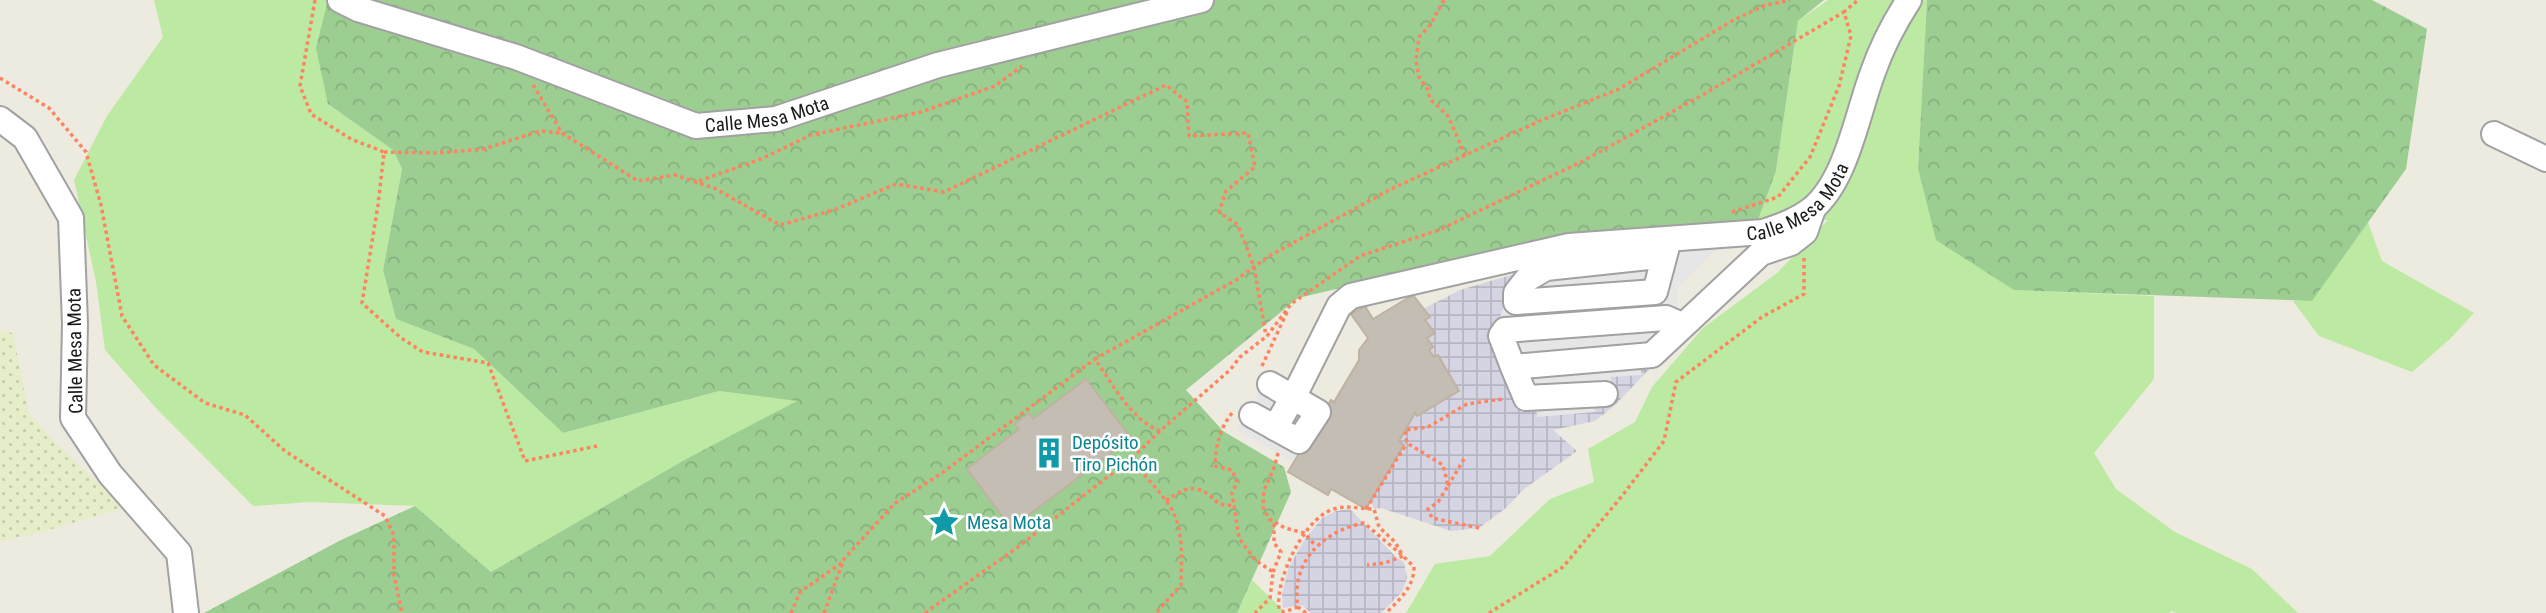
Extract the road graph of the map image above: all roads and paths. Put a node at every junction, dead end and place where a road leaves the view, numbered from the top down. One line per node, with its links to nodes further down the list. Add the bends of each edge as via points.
1 (314, 0): 15 (path, via 300,86 311,114 351,139)
2 (340, 0): 10 (street, Calle Mesa Mota)
3 (1201, 0): 9 (street, Calle Mesa Mota)
4 (1444, 0): 16 (path, via 1419,37 1416,61 1430,99 1448,116)
5 (1790, 0): 16 (path, via 1763,6 1732,21 1619,89)
6 (1858, 0): 8 (path)
7 (1909, 0): 19 (street, Calle Mesa Mota, via 1889,31 1832,186)
8 (1844, 12): 20 (path, via 1851,36 1839,86 1810,156 1778,197); 24 (path, via 1583,161 1439,230 1360,256)
9 (1038, 40): 10 (street, Calle Mesa Mota, via 939,65 776,118 696,126); 18 (path, via 1029,61 995,86 921,112 811,135)
10 (516, 57): 13 (path)
11 (0, 78): 58 (path, via 49,108 86,152 102,205 122,316 154,365 205,403 245,415 285,451 385,516 394,536 394,575)
12 (0, 119): 57 (street, Calle Mesa Mota, via 25,138 71,218 73,418 110,474 179,553)
13 (562, 133): 15 (path, via 540,131 484,149); 18 (path, via 638,181 675,174)
14 (2494, 134): 17 (street)
15 (384, 152): 36 (path, via 362,303 423,352 488,363 525,461)
16 (1465, 155): 23 (path, via 1391,189)
17 (2546, 159)
18 (697, 182): 23 (path, via 780,225 834,210 896,184 944,192 1166,85 1187,102 1189,136 1248,133 1255,167 1226,191 1219,212 1238,225)
19 (1813, 208): 21 (street); 22 (street, Calle Mesa Mota, via 1790,223 1763,232)
20 (1724, 214)
21 (1805, 232): 25 (street, via 1791,243 1761,253); 66 (path, via 1804,294 1762,317 1676,382 1664,441 1622,496 1563,567)
22 (1667, 247): 22 (street, via 1546,268 1527,279 1516,293 1516,302 1655,292); 31 (street, Calle Mesa Mota, via 1569,246 1352,296 1339,306)
23 (1254, 267): 26 (path); 27 (path)
24 (1291, 304): 26 (path); 29 (path)
25 (1682, 325): 28 (street, via 1653,355); 28 (street, via 1666,318 1505,330 1501,336)
26 (1266, 336): 34 (path)
27 (1095, 359): 34 (path, via 1129,405 1149,427); 51 (path, via 942,473 894,503)
28 (1513, 367): 32 (street)
29 (1265, 377): 31 (street)
30 (1605, 394): 32 (street)
31 (1293, 397): 33 (street, via 1318,412 1299,441)
32 (1526, 398): 35 (path, via 1467,404 1428,427 1405,430)
33 (1244, 412): 42 (path, via 1223,425 1216,444 1215,466 1232,470 1237,482 1232,493)
34 (1160, 431): 38 (path)
35 (1407, 443): 40 (path, via 1443,465); 43 (path)
36 (597, 446)
37 (1278, 453): 44 (path, via 1264,490 1263,507)
38 (1133, 457): 41 (path); 61 (path)
39 (1464, 459): 40 (path)
40 (1448, 486): 45 (path, via 1428,509 1432,518)
41 (1166, 501): 42 (path, via 1194,488 1207,492 1219,504); 62 (path, via 1181,543 1181,585)
42 (1236, 506): 53 (path, via 1239,538 1255,560)
43 (1366, 509): 46 (path, via 1333,509 1320,515); 50 (path, via 1374,509 1379,527)
44 (1274, 522): 46 (path); 48 (path, via 1273,543)
45 (1479, 528)
46 (1304, 533): 47 (path); 49 (path)
47 (1316, 546): 50 (path, via 1344,527 1364,523); 56 (path, via 1298,578)
48 (1281, 552): 49 (path); 53 (path)
49 (1292, 556): 55 (path)
50 (1404, 556): 52 (path); 65 (path, via 1414,567 1414,575 1406,592)
51 (844, 561): 59 (path, via 800,592); 60 (path)
52 (1367, 565)
53 (1273, 572): 54 (path)
54 (1270, 598): 55 (path); 63 (path)
55 (1278, 601): 56 (path, via 1284,612)
56 (1298, 607): 64 (path)
57 (186, 613)
58 (402, 613)
59 (791, 613)
60 (824, 613)
61 (925, 613)
62 (1156, 613)
63 (1255, 613)
64 (1306, 613)
65 (1386, 613)
66 (1489, 613)

